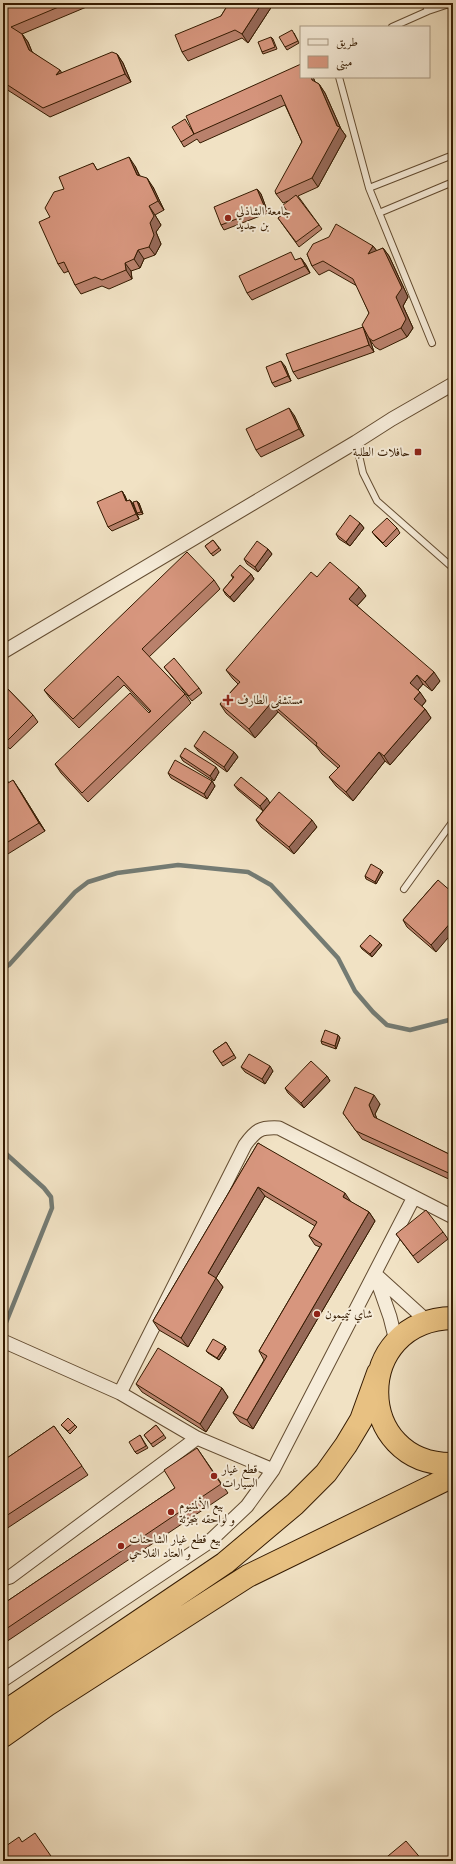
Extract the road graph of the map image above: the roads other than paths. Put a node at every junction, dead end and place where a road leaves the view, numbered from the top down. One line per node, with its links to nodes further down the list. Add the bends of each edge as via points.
1 (425, 3): 3 (lane)
2 (452, 3): 3 (lane)
3 (428, 11): 4 (lane)
4 (394, 26)
5 (339, 78): 8 (lane)
6 (453, 155): 8 (lane)
7 (453, 182): 9 (lane)
8 (369, 188): 9 (lane)
9 (379, 213): 10 (lane)
10 (432, 343)
11 (453, 384): 12 (street)
12 (356, 442): 13 (lane, via 363,473 377,501); 14 (street)
13 (453, 568)
14 (3, 652)
15 (453, 821): 16 (lane)
16 (404, 889)
17 (414, 1197): 18 (street); 19 (street); 24 (street, via 280,1128 262,1128 254,1133)
18 (453, 1217)
19 (375, 1274): 20 (street); 21 (street); 27 (street)
20 (443, 1317): 21 (highway, via 416,1326)
21 (396, 1341): 23 (highway, via 383,1360)
22 (8, 1343): 24 (street)
23 (378, 1373): 26 (highway, via 377,1405 390,1434 408,1452 420,1458); 31 (highway, via 360,1420 346,1445 326,1473 295,1504 225,1563)
24 (120, 1393): 25 (street)
25 (197, 1438): 27 (street); 29 (street, via 10,1577)
26 (453, 1464)
27 (273, 1470): 30 (street, via 247,1506 209,1542)
28 (453, 1476): 32 (highway, via 248,1576)
29 (3, 1579)
30 (3, 1680)
31 (3, 1713)
32 (3, 1736)

